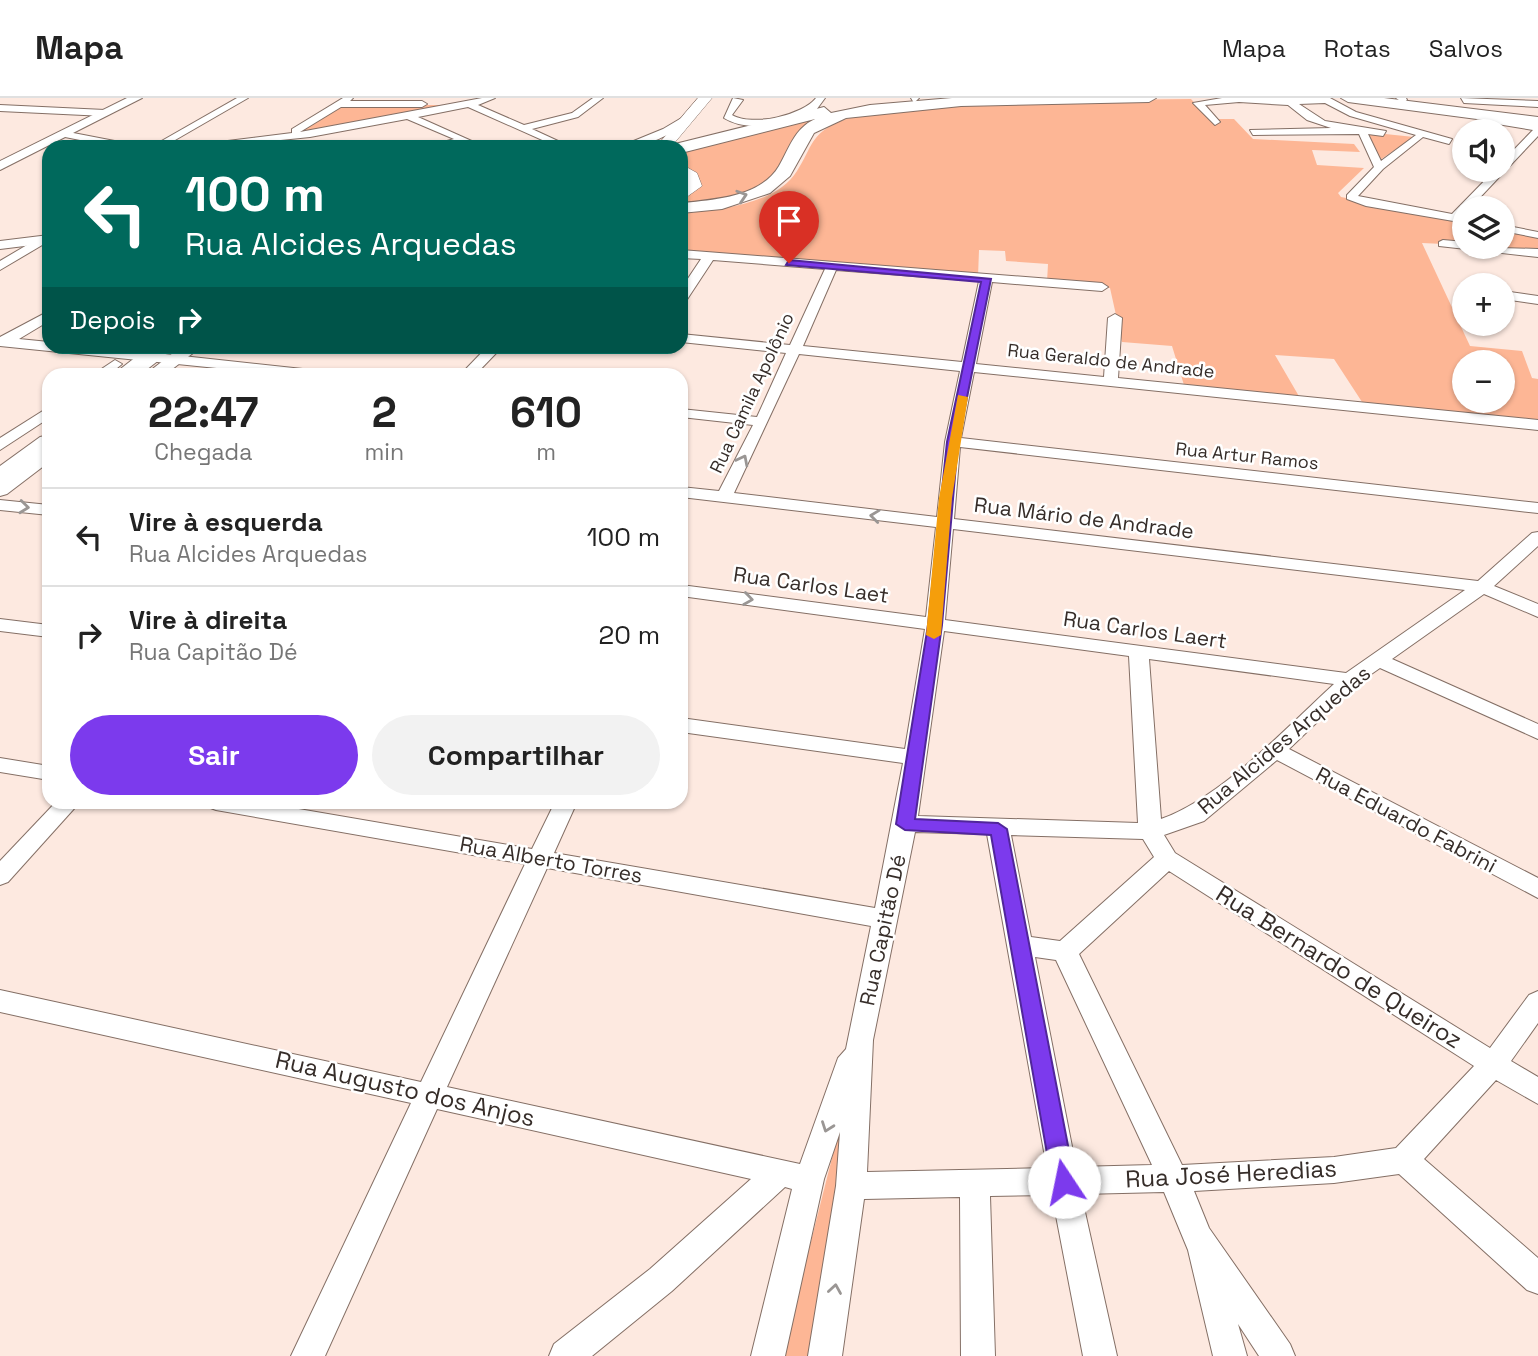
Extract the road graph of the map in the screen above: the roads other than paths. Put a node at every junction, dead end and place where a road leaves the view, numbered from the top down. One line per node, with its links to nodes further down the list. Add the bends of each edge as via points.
1 (135, 98): 23 (street)
2 (244, 98): 37 (street)
3 (491, 98): 19 (street)
4 (599, 98): 28 (street, via 575,115)
5 (705, 98): 25 (main road)
6 (719, 98): 43 (main road)
7 (737, 98): 22 (street, via 727,116 736,121 767,121)
8 (821, 98): 22 (street)
9 (950, 98): 14 (main road)
10 (1149, 98): 57 (main road, one-way to 10, via 760,190 783,173 782,156 823,120 961,101)
11 (1238, 98): 18 (street); 26 (street, via 1198,103)
12 (1348, 98): 21 (main road)
13 (1383, 98): 15 (main road)
14 (915, 99): 22 (main road)
15 (1401, 99): 21 (main road)
16 (1464, 100): 21 (street)
17 (344, 101): 19 (street); 33 (street)
18 (1292, 102): 30 (street, via 1306,118); 34 (street, via 1327,100 1353,114 1453,142)
19 (472, 104): 24 (street); 28 (street)
20 (2, 109): 23 (street)
21 (1537, 111)
22 (810, 112): 45 (main road)
23 (105, 113): 32 (street)
24 (409, 116): 33 (street); 39 (street)
25 (690, 116): 41 (street); 42 (main road)
26 (1215, 122)
27 (1515, 125): 29 (street)
28 (523, 128): 40 (street)
29 (1538, 129): 49 (street)
30 (1362, 131): 31 (street); 34 (street); 52 (street)
31 (1253, 132)
32 (63, 134): 35 (street); 36 (street)
33 (288, 136): 38 (street)
34 (1418, 137): 52 (street)
35 (51, 140)
36 (94, 140)
37 (169, 140)
38 (250, 140)
39 (464, 140)
40 (550, 140)
41 (645, 140)
42 (669, 140)
43 (688, 141)
44 (42, 145): 51 (street)
45 (688, 146)
46 (751, 146): 47 (main road)
47 (688, 147)
48 (1515, 152): 49 (street)
49 (1523, 153): 50 (street)
50 (1515, 159)
51 (0, 166)
52 (1379, 167): 58 (street, via 1352,194 1353,199)
53 (688, 174): 55 (main road, via 694,186)
54 (1491, 182): 56 (street)
55 (688, 191)
56 (1479, 196)
57 (688, 207)
58 (1452, 218)
59 (1515, 230): 60 (street)
60 (1538, 235)
61 (42, 241): 64 (street)
62 (42, 242): 67 (street)
63 (42, 243): 72 (street)
64 (0, 244)
65 (1443, 244): 66 (street)
66 (1452, 245)
67 (0, 251)
68 (1515, 251): 69 (street)
69 (1538, 253)
70 (688, 255): 71 (street)
71 (709, 257): 73 (street); 76 (street)
72 (0, 266)
73 (832, 266): 74 (street); 84 (street, Rua Camila Apolônio)
74 (986, 279): 75 (street); 88 (street, Rua Capitão Dé)
75 (1102, 287)
76 (688, 288)
77 (1515, 297): 78 (street)
78 (1538, 300)
79 (1115, 318): 92 (street)
80 (42, 319): 82 (street)
81 (688, 339): 84 (street, Rua Geraldo de Andrade)
82 (2, 343): 83 (street)
83 (42, 347)
84 (794, 349): 88 (street, Rua Geraldo de Andrade); 95 (street, Rua Camila Apolônio)
85 (106, 354): 87 (street)
86 (488, 354): 91 (street)
87 (163, 360): 89 (main road); 90 (street)
88 (969, 366): 92 (street, Rua Geraldo de Andrade); 98 (street, Rua Capitão Dé)
89 (129, 368)
90 (248, 368)
91 (474, 368)
92 (1111, 380): 96 (street, Rua Geraldo de Andrade)
93 (688, 415): 95 (street)
94 (42, 416): 99 (street)
95 (762, 422): 106 (street, Rua Camila Apolônio, one-way to 95)
96 (1538, 425)
97 (42, 432): 102 (main road)
98 (953, 442): 108 (street, Rua Artur Ramos); 110 (street, Rua Capitão Dé)
99 (0, 446)
100 (42, 448): 103 (main road)
101 (42, 458): 104 (street)
102 (0, 461)
103 (0, 478)
104 (0, 490)
105 (688, 493): 106 (street, Rua Mário de Andrade)
106 (724, 497): 110 (street, Rua Mário de Andrade, one-way to 106)
107 (0, 505): 109 (street, one-way to 109)
108 (1538, 508)
109 (42, 509)
110 (942, 525): 112 (street, Rua Mário de Andrade); 116 (street, Rua Capitão Dé)
111 (1538, 537): 112 (street, Rua Alcides Arquedas)
112 (1482, 587): 114 (street, Rua Mário de Andrade); 119 (street, Rua Alcides Arquedas)
113 (688, 591): 116 (street, Rua Carlos Laet, one-way to 116)
114 (1538, 611)
115 (0, 625): 117 (street)
116 (935, 625): 118 (street, Rua Carlos Laert); 124 (street, Rua Capitão Dé)
117 (42, 630)
118 (1139, 653): 120 (street, Rua Carlos Laert); 132 (street)
119 (1380, 661): 120 (street, Rua Alcides Arquedas); 122 (street)
120 (1350, 680): 123 (street, Rua Alcides Arquedas)
121 (688, 726): 124 (street)
122 (1538, 732)
123 (1275, 750): 132 (street, Rua Alcides Arquedas, via 1196,815); 136 (street, Rua Eduardo Fabrini)
124 (916, 758): 130 (street, Rua Capitão Dé)
125 (0, 765): 126 (street)
126 (42, 772)
127 (62, 809): 135 (street)
128 (256, 809): 133 (street, Rua Alberto Torres)
129 (563, 809): 133 (street)
130 (905, 824): 131 (street, Rua Alcides Arquedas); 137 (street, Rua Capitão Dé)
131 (998, 829): 132 (street, Rua Alcides Arquedas); 138 (street)
132 (1150, 831): 134 (street, Rua Bernardo de Queiroz)
133 (540, 858): 137 (street, Rua Alberto Torres); 145 (street)
134 (1167, 859): 139 (street); 143 (street, Rua Bernardo de Queiroz)
135 (0, 876)
136 (1538, 890)
137 (886, 919): 142 (street, Rua Capitão Dé)
138 (1019, 945): 139 (street); 150 (street)
139 (1065, 952): 149 (street)
140 (0, 1001): 145 (street, Rua Augusto dos Anjos)
141 (1538, 1002): 143 (street)
142 (860, 1040): 148 (street, Rua Capitão Dé, one-way to 148); 152 (street, Rua Capitão Dé)
143 (1494, 1064): 144 (street, Rua Bernardo de Queiroz); 146 (street)
144 (1538, 1092)
145 (431, 1094): 147 (street, Rua Augusto dos Anjos); 155 (street)
146 (1404, 1160): 149 (street, Rua José Heredias, via 1334,1170); 154 (street)
147 (778, 1174): 148 (street, Rua Augusto dos Anjos); 156 (street, via 661,1280)
148 (809, 1179): 157 (street, Rua Capitão Dé)
149 (1174, 1180): 150 (street, Rua José Heredias); 153 (street)
150 (1064, 1182): 151 (street, Rua José Heredias); 160 (street)
151 (975, 1184): 152 (street, Rua José Heredias); 159 (street)
152 (851, 1186): 158 (street, Rua Capitão Dé, one-way to 152)
153 (1198, 1238): 161 (street); 162 (street)
154 (1538, 1279)
155 (308, 1356)
156 (566, 1356)
157 (768, 1356)
158 (825, 1356)
159 (978, 1356)
160 (1100, 1356)
161 (1230, 1356)
162 (1278, 1356)

